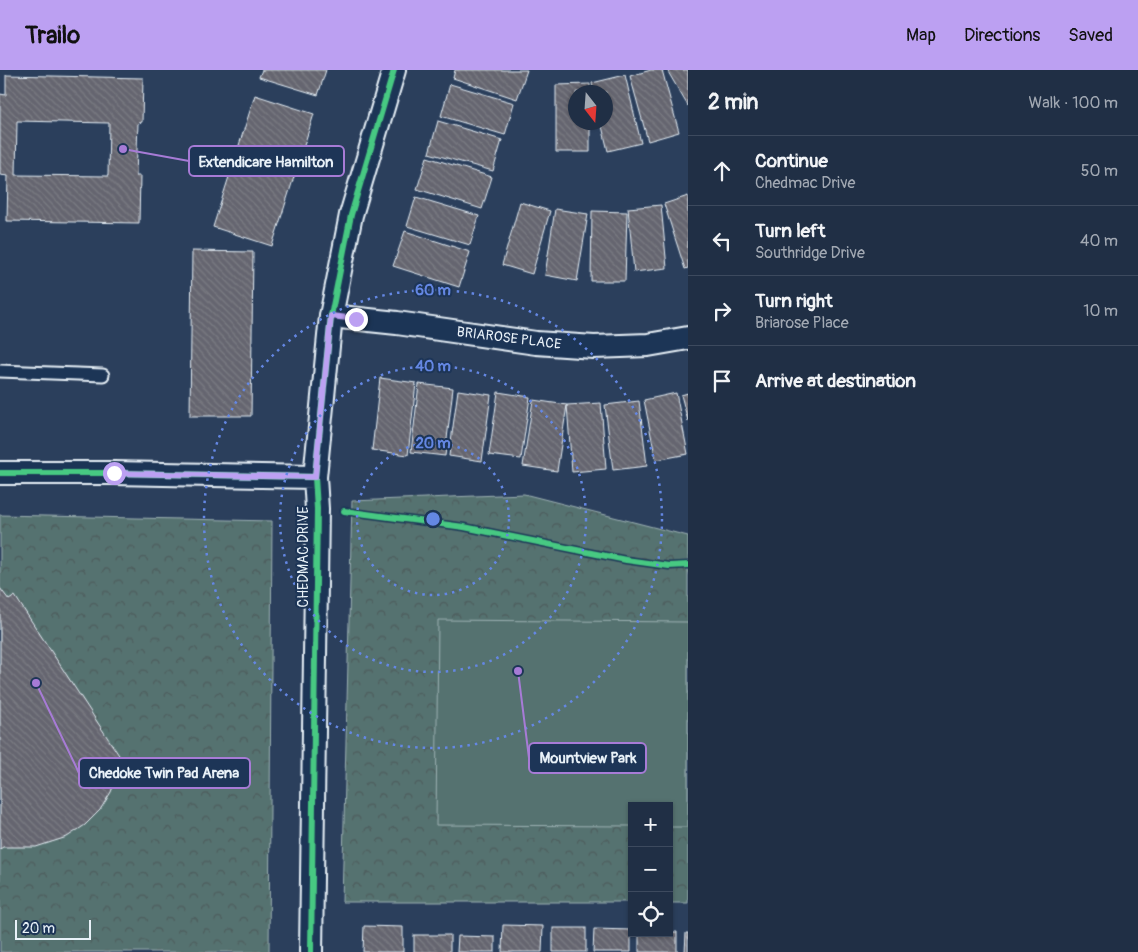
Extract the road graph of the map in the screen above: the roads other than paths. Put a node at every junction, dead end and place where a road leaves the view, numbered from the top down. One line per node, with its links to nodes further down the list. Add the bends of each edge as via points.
1 (394, 70): 2 (street, CHEDMAC DRIVE, via 351,216)
2 (331, 316): 3 (street, BRIAROSE PLACE, via 536,343 594,347 648,345); 7 (street, CHEDMAC DRIVE)
3 (688, 338)
4 (0, 371): 5 (lane)
5 (103, 375)
6 (0, 473): 7 (street)
7 (315, 477): 8 (street, CHEDMAC DRIVE)
8 (311, 952)

